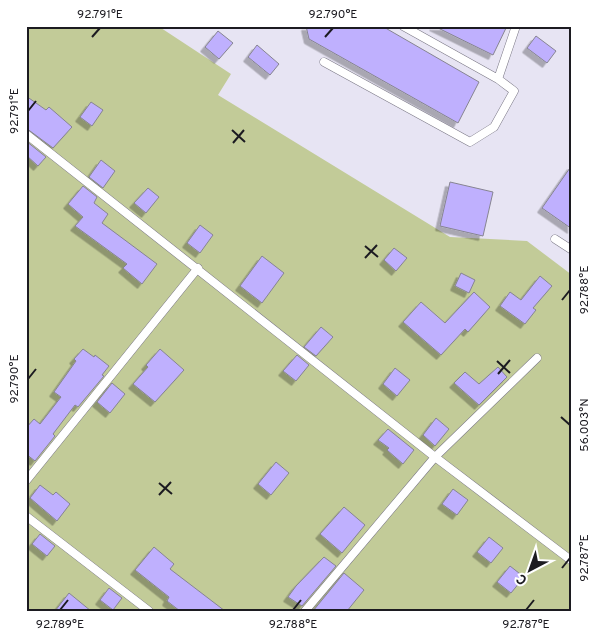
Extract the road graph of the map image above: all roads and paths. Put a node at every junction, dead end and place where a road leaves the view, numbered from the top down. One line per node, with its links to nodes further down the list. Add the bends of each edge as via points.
1 (403, 26): 4 (lane)
2 (516, 26): 4 (lane)
3 (324, 62): 4 (lane, via 470,142 494,127 514,91)
4 (498, 79)
5 (26, 134): 8 (lane)
6 (555, 239): 7 (lane)
7 (572, 250)
8 (198, 268): 10 (lane); 11 (lane)
9 (537, 358): 10 (lane)
10 (435, 457): 13 (lane); 15 (lane)
11 (26, 481)
12 (26, 516): 14 (lane)
13 (572, 561)
14 (149, 611)
15 (306, 611)

